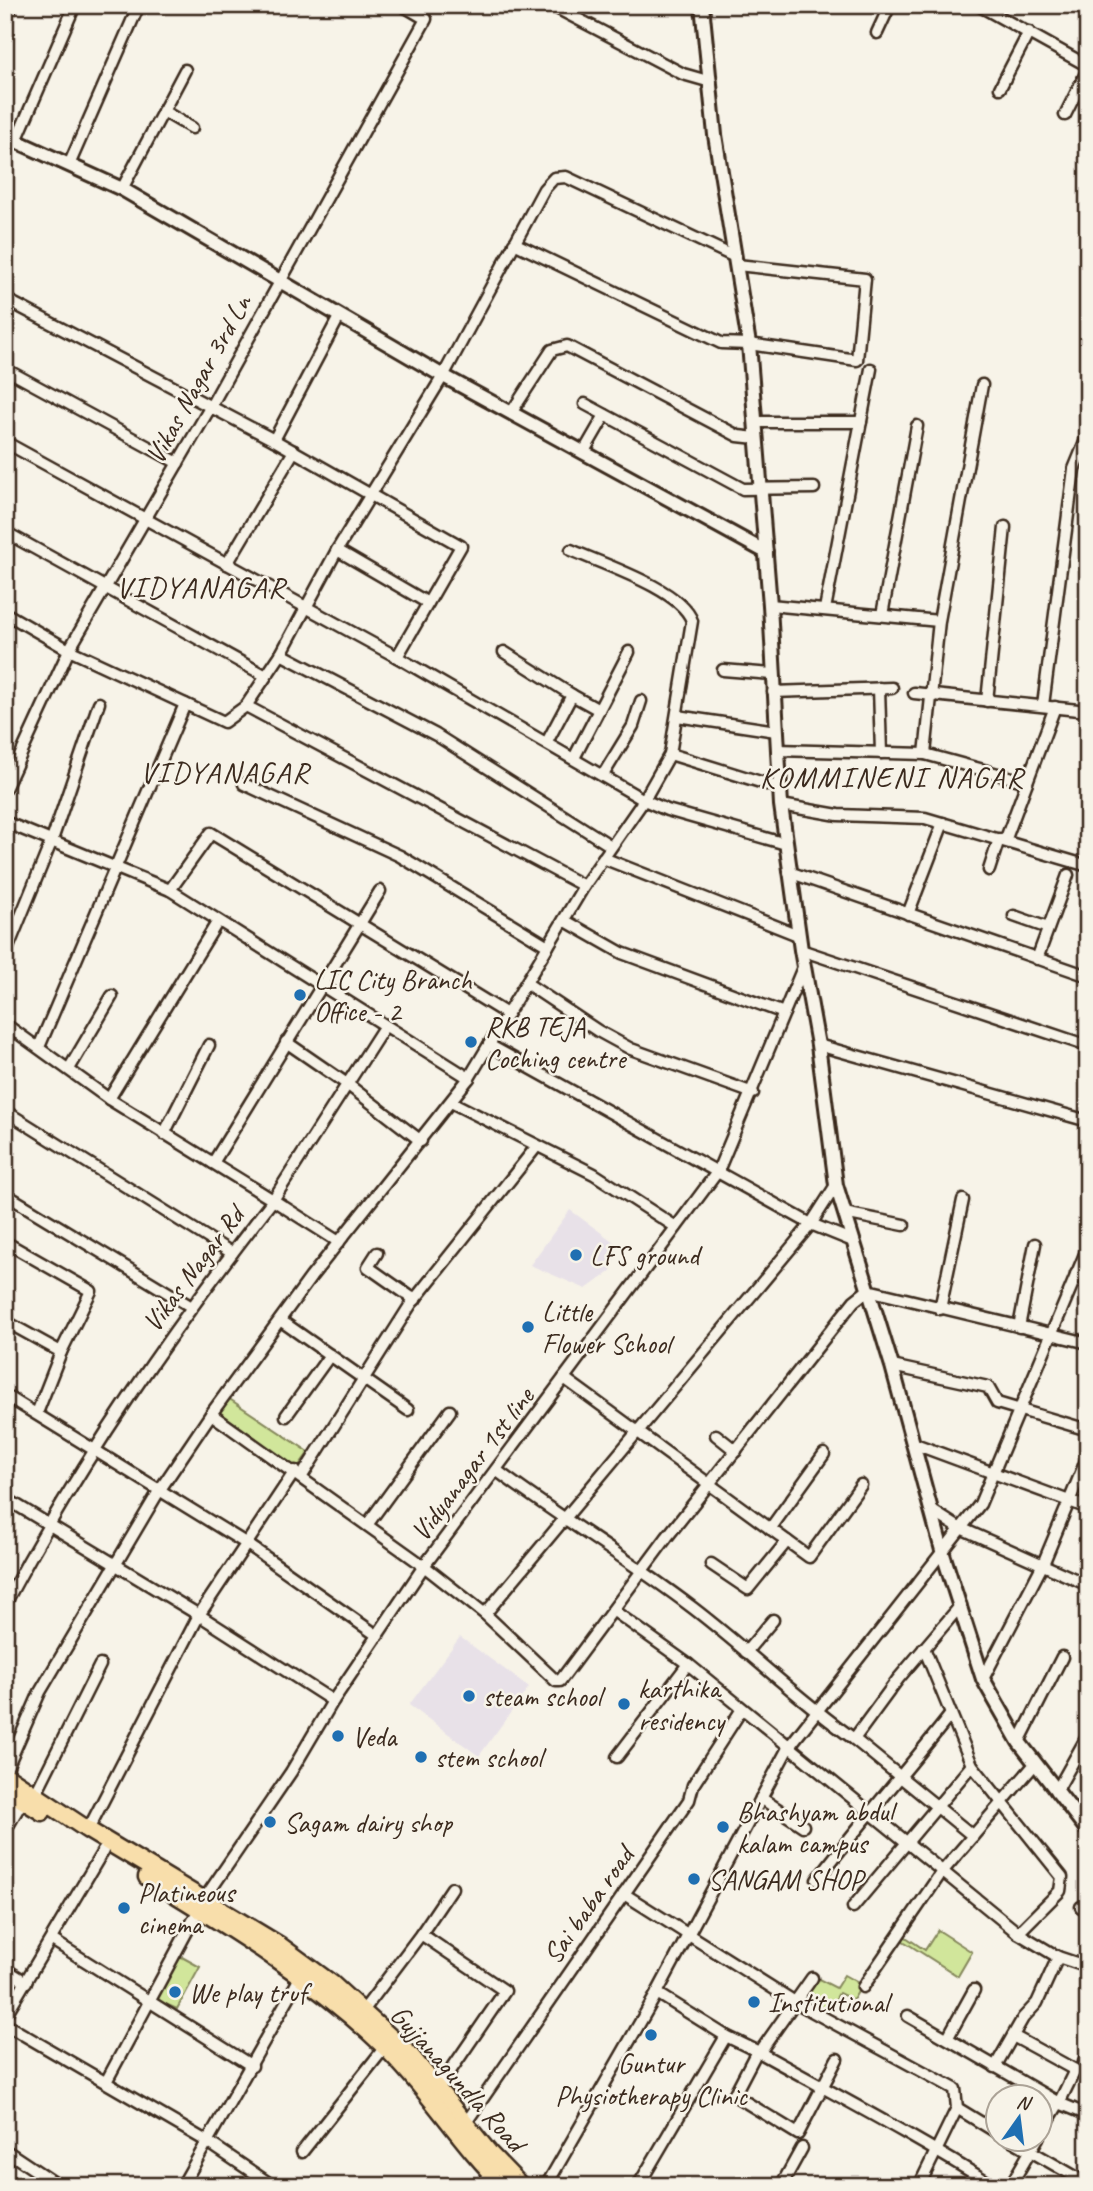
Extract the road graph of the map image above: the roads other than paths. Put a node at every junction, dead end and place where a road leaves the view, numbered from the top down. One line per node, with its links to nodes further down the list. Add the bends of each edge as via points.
1 (12, 5): 9 (street)
2 (75, 5): 19 (street)
3 (139, 5): 20 (street)
4 (402, 5): 24 (street, Vikas Nagar 3rd Ln, via 426,19)
5 (551, 5): 14 (street, via 683,74)
6 (702, 5): 14 (street)
7 (890, 5): 11 (street)
8 (978, 5): 10 (street)
9 (5, 20)
10 (1029, 32): 12 (street); 15 (street)
11 (877, 33)
12 (1088, 68): 17 (street)
13 (185, 70): 16 (street)
14 (711, 82): 23 (street)
15 (1000, 88)
16 (163, 111): 18 (street); 21 (street)
17 (1065, 116)
18 (192, 128)
19 (11, 139): 20 (street)
20 (69, 165): 21 (street)
21 (122, 188): 24 (street)
22 (514, 243): 23 (street, via 544,189 554,178 566,177); 27 (street, via 721,343); 30 (street)
23 (736, 261): 27 (street); 27 (street, via 864,279 857,360)
24 (279, 280): 26 (street); 33 (street, Vikas Nagar 3rd Ln)
25 (5, 299): 33 (street)
26 (339, 317): 30 (street); 41 (street)
27 (749, 344): 36 (street)
28 (5, 369): 45 (street)
29 (871, 369): 37 (street)
30 (443, 376): 34 (street); 48 (street)
31 (982, 385): 63 (street)
32 (585, 404): 35 (street)
33 (211, 406): 41 (street); 45 (street, Vikas Nagar 3rd Ln)
34 (511, 413): 40 (street, via 551,350 568,346 738,436); 44 (street)
35 (605, 415): 44 (street); 47 (street, via 743,489)
36 (755, 422): 37 (street); 40 (street)
37 (861, 422): 60 (street)
38 (917, 426): 62 (street)
39 (1088, 435): 82 (street, via 1074,469)
40 (756, 438): 47 (street)
41 (274, 440): 43 (street)
42 (5, 442): 49 (street)
43 (294, 451): 48 (street); 55 (street)
44 (583, 453): 54 (street)
45 (178, 463): 49 (street, Vikas Nagar 3rd Ln)
46 (814, 488): 47 (street)
47 (761, 489): 54 (street)
48 (372, 497): 52 (street); 57 (street, via 461,546)
49 (145, 519): 55 (street); 56 (street, Vikas Nagar 3rd Ln)
50 (1005, 527): 79 (street)
51 (5, 532): 56 (street)
52 (337, 550): 57 (street); 59 (street)
53 (571, 550): 87 (street, via 680,601 689,610 692,621)
54 (766, 552): 58 (street)
55 (227, 564): 59 (street)
56 (106, 587): 64 (street, Vikas Nagar 3rd Ln); 71 (street)
57 (428, 603): 68 (street)
58 (770, 605): 60 (street); 70 (street)
59 (306, 608): 67 (street); 68 (street)
60 (825, 609): 62 (street)
61 (5, 613): 64 (street)
62 (882, 615): 63 (street)
63 (939, 621): 76 (street)
64 (69, 650): 81 (street); 99 (street, Vikas Nagar 3rd Ln)
65 (504, 652): 77 (street)
66 (629, 652): 85 (street)
67 (281, 654): 71 (street); 107 (street, via 436,735)
68 (397, 657): 89 (street)
69 (723, 670): 70 (street)
70 (772, 674): 74 (street)
71 (266, 676): 83 (street)
72 (880, 688): 73 (street); 74 (street); 91 (street)
73 (892, 688)
74 (773, 692): 88 (street)
75 (914, 693): 76 (street)
76 (933, 694): 79 (street); 93 (street)
77 (572, 695): 85 (street); 89 (street)
78 (641, 701): 95 (street, via 633,726)
79 (987, 701): 82 (street)
80 (99, 703): 104 (street)
81 (185, 704): 83 (street, via 224,722); 109 (street)
82 (1043, 705): 84 (street)
83 (246, 706): 114 (street)
84 (1055, 707): 86 (street); 96 (street)
85 (598, 710): 94 (street)
86 (1088, 711)
87 (677, 716): 88 (street); 92 (street)
88 (776, 731): 90 (street)
89 (547, 742): 94 (street)
90 (777, 750): 91 (street); 98 (street)
91 (881, 753): 93 (street)
92 (670, 754): 98 (street); 100 (street)
93 (925, 754): 96 (street)
94 (574, 758): 95 (street)
95 (603, 775): 100 (street)
96 (1027, 782): 105 (street)
97 (244, 784): 124 (street, via 400,856)
98 (780, 788): 101 (street)
99 (5, 789)
100 (644, 800): 106 (street); 107 (street)
101 (781, 804): 103 (street, via 838,815 925,818); 106 (street)
102 (5, 822): 104 (street)
103 (943, 823): 105 (street); 117 (street)
104 (52, 840): 109 (street); 126 (street)
105 (1002, 840): 110 (street); 111 (street)
106 (786, 844): 112 (street)
107 (611, 845): 108 (street)
108 (603, 858): 114 (street); 123 (street)
109 (118, 866): 115 (street); 142 (street)
110 (1088, 866)
111 (989, 870)
112 (789, 872): 117 (street); 123 (street)
113 (1068, 875): 122 (street)
114 (584, 886): 119 (street)
115 (170, 890): 120 (street); 121 (street, via 211,833)
116 (380, 891): 121 (street)
117 (908, 914): 127 (street)
118 (1014, 916): 122 (street)
119 (564, 920): 124 (street); 133 (street, via 622,953)
120 (218, 921): 131 (street); 147 (street)
121 (359, 924): 131 (street); 134 (street)
122 (1048, 928): 127 (street)
123 (799, 935): 125 (street)
124 (548, 946): 130 (street)
125 (801, 950): 128 (street); 141 (street)
126 (5, 955)
127 (1037, 959): 129 (street)
128 (804, 964): 133 (street, Vidyanagar 1st line); 140 (street)
129 (1088, 976)
130 (526, 983): 134 (street); 146 (street, via 631,1049)
131 (320, 986): 136 (street); 137 (street)
132 (112, 996): 143 (street)
133 (784, 1013): 146 (street, Vidyanagar 1st line)
134 (507, 1014): 139 (street)
135 (5, 1024): 142 (street, Vikas Nagar Rd)
136 (384, 1027): 144 (street); 145 (street)
137 (286, 1042): 145 (street); 154 (street)
138 (209, 1045): 151 (street)
139 (489, 1045): 144 (street); 155 (street)
140 (818, 1045): 150 (street); 156 (street)
141 (1088, 1046)
142 (39, 1047): 143 (street, Vikas Nagar Rd)
143 (69, 1069): 147 (street, Vikas Nagar Rd)
144 (469, 1078): 148 (street)
145 (347, 1084): 152 (street); 158 (street)
146 (753, 1093): 155 (street, Vidyanagar 1st line)
147 (109, 1099): 151 (street, Vikas Nagar Rd)
148 (451, 1102): 152 (street); 153 (street)
149 (5, 1111): 169 (street)
150 (1088, 1121)
151 (164, 1134): 154 (street, Vikas Nagar Rd)
152 (421, 1141): 166 (street)
153 (537, 1146): 163 (street, via 594,1174); 174 (street)
154 (213, 1163): 158 (street, Vikas Nagar Rd)
155 (718, 1171): 161 (street); 163 (street, Vidyanagar 1st line)
156 (836, 1185): 160 (street); 161 (street)
157 (5, 1194): 175 (street)
158 (273, 1200): 166 (street); 169 (street, Vikas Nagar Rd)
159 (963, 1200): 176 (street)
160 (844, 1213): 162 (street); 164 (street)
161 (811, 1224): 164 (street); 195 (street)
162 (904, 1225)
163 (676, 1227): 185 (street, Vidyanagar 1st line)
164 (853, 1241): 173 (street)
165 (5, 1242): 182 (street, via 90,1292)
166 (340, 1242): 177 (street)
167 (1035, 1244): 179 (street)
168 (1088, 1247): 171 (street)
169 (232, 1252): 175 (street, Vikas Nagar Rd)
170 (377, 1253): 174 (street, via 368,1266)
171 (1076, 1274): 172 (street); 180 (street)
172 (1088, 1278)
173 (868, 1290): 176 (street); 184 (street); 199 (street, via 854,1301)
174 (415, 1300): 186 (street)
175 (190, 1306): 198 (street, Vikas Nagar Rd)
176 (940, 1309): 179 (street)
177 (280, 1320): 183 (street); 192 (street)
178 (5, 1321): 182 (street)
179 (1019, 1326): 180 (street)
180 (1053, 1334): 181 (street); 188 (street)
181 (1088, 1343)
182 (61, 1352): 191 (street)
183 (330, 1355): 186 (street); 193 (street)
184 (892, 1366): 188 (street, via 988,1387 997,1403); 197 (street)
185 (564, 1378): 195 (street); 202 (street, Vidyanagar 1st line)
186 (364, 1379): 189 (street); 204 (street)
187 (5, 1395): 191 (street)
188 (1020, 1408): 194 (street); 203 (street)
189 (408, 1410)
190 (450, 1411): 215 (street)
191 (37, 1413): 198 (street)
192 (211, 1414): 204 (street); 207 (street)
193 (286, 1416)
194 (1088, 1430)
195 (638, 1432): 205 (street); 213 (street)
196 (716, 1436): 199 (street)
197 (915, 1444): 203 (street); 211 (street)
198 (93, 1451): 207 (street); 214 (street, Vikas Nagar Rd)
199 (736, 1451): 205 (street)
200 (824, 1454): 217 (street)
201 (1088, 1456): 208 (street)
202 (496, 1470): 213 (street); 224 (street, Vidyanagar 1st line)
203 (993, 1472): 208 (street); 216 (street)
204 (299, 1474): 215 (street); 219 (street)
205 (710, 1485): 217 (street); 225 (street)
206 (861, 1485): 218 (street, via 809,1557)
207 (159, 1492): 219 (street); 221 (street)
208 (1069, 1499): 210 (street); 223 (street)
209 (8, 1500): 212 (street); 214 (street)
210 (1088, 1508)
211 (931, 1510): 216 (street); 220 (street)
212 (5, 1512)
213 (563, 1520): 225 (street); 230 (street)
214 (48, 1522): 221 (street); 227 (street, Vikas Nagar Rd)
215 (367, 1525): 224 (street)
216 (962, 1528): 220 (street); 223 (street)
217 (770, 1529): 218 (street)
218 (787, 1541): 222 (street, via 748,1590)
219 (247, 1544): 231 (street); 233 (street)
220 (943, 1554): 228 (street); 242 (street)
221 (115, 1563): 231 (street); 251 (street, via 40,1692)
222 (711, 1564)
223 (1043, 1564): 226 (street); 239 (street)
224 (424, 1566): 230 (street); 233 (street, Vidyanagar 1st line)
225 (641, 1572): 229 (street); 235 (street)
226 (1088, 1585)
227 (5, 1604)
228 (961, 1605): 234 (street); 239 (street)
229 (614, 1611): 230 (street, via 560,1681); 237 (street)
230 (485, 1614)
231 (199, 1615): 240 (street); 261 (street)
232 (773, 1619): 235 (street)
233 (378, 1636): 240 (street, Vidyanagar 1st line)
234 (924, 1648): 243 (street); 245 (street)
235 (746, 1652): 242 (street)
236 (1062, 1657): 246 (street)
237 (688, 1664): 241 (street); 248 (street)
238 (100, 1665): 255 (street)
239 (983, 1679): 246 (street)
240 (333, 1701): 271 (street, Vidyanagar 1st line)
241 (742, 1710): 247 (street); 270 (street, Sai baba road, via 693,1785 689,1800)
242 (815, 1712): 245 (street); 247 (street)
243 (951, 1714): 250 (street); 252 (street)
244 (1088, 1735): 254 (street)
245 (854, 1739): 252 (street)
246 (1019, 1742): 249 (street)
247 (788, 1748): 256 (street); 259 (street)
248 (617, 1757)
249 (1035, 1764): 254 (street); 257 (street)
250 (972, 1765): 257 (street); 258 (street)
251 (5, 1774): 255 (main road, Gujjanagundla Road)
252 (902, 1777): 258 (street); 259 (street)
253 (5, 1789): 255 (main road, Gujjanagundla Road)
254 (1056, 1792): 263 (street)
255 (29, 1798): 261 (main road, Gujjanagundla Road); 262 (street); 266 (main road, Gujjanagundla Road)
256 (761, 1798): 260 (street); 275 (street)
257 (1003, 1802): 264 (street); 273 (street, via 1062,1877 1060,1891)
258 (937, 1805): 264 (street); 265 (street)
259 (867, 1813): 265 (street); 268 (street)
260 (803, 1826)
261 (88, 1830): 271 (main road, Gujjanagundla Road)
262 (5, 1831)
263 (1088, 1831)
264 (973, 1836): 267 (street)
265 (904, 1843): 267 (street); 272 (street)
266 (103, 1851): 271 (main road, Gujjanagundla Road); 276 (street)
267 (941, 1873): 273 (street); 283 (street)
268 (817, 1880)
269 (452, 1888): 274 (street)
270 (624, 1894): 275 (street); 307 (street, Sai baba road)
271 (202, 1904): 280 (main road, Gujjanagundla Road); 286 (street, Vidyanagar 1st line); 288 (main road, Gujjanagundla Road, via 306,1964)
272 (853, 1907)
273 (1018, 1933): 277 (street)
274 (421, 1934): 288 (street); 302 (street, via 505,1991)
275 (687, 1936): 285 (street); 287 (street)
276 (52, 1940): 282 (street); 286 (street)
277 (1058, 1956): 278 (street); 293 (street, via 1037,2003)
278 (1088, 1967)
279 (5, 1969): 282 (street)
280 (300, 1976): 295 (main road, Gujjanagundla Road); 298 (street)
281 (811, 1978): 287 (street)
282 (26, 1982): 290 (street)
283 (863, 1987)
284 (974, 1990): 294 (street)
285 (657, 1993): 292 (street); 324 (street)
286 (150, 2002): 298 (street); 300 (street, Vidyanagar 1st line)
287 (796, 2002): 296 (street); 304 (street, via 955,2088)
288 (363, 2011): 302 (main road, Gujjanagundla Road)
289 (908, 2015): 294 (street)
290 (5, 2016)
291 (5, 2024): 300 (street)
292 (726, 2036): 296 (street); 325 (street)
293 (1013, 2036): 299 (street); 303 (street, via 1074,2070)
294 (948, 2038): 299 (street)
295 (385, 2047): 313 (street); 316 (main road, Gujjanagundla Road)
296 (757, 2051): 301 (street); 301 (street, via 733,2095 797,2134)
297 (837, 2059): 301 (street)
298 (251, 2066): 309 (street)
299 (995, 2067): 303 (street)
300 (106, 2082): 309 (street)
301 (822, 2088): 312 (street)
302 (438, 2089): 307 (main road, Gujjanagundla Road)
303 (1059, 2103): 305 (street); 306 (street)
304 (957, 2108): 308 (street); 312 (street)
305 (1054, 2111)
306 (1088, 2115)
307 (465, 2124): 323 (main road, Gujjanagundla Road)
308 (984, 2124)
309 (208, 2142): 319 (street); 320 (street)
310 (802, 2148): 326 (street)
311 (5, 2150): 318 (street)
312 (936, 2150): 327 (street); 328 (street)
313 (302, 2152)
314 (1029, 2152): 329 (street)
315 (1032, 2152): 317 (street)
316 (492, 2173): 321 (street); 322 (main road, Gujjanagundla Road)
317 (1088, 2184)
318 (59, 2186)
319 (182, 2186)
320 (273, 2186)
321 (480, 2186)
322 (506, 2186)
323 (521, 2186)
324 (547, 2186)
325 (638, 2186)
326 (781, 2186)
327 (919, 2186)
328 (994, 2186)
329 (1010, 2186)

